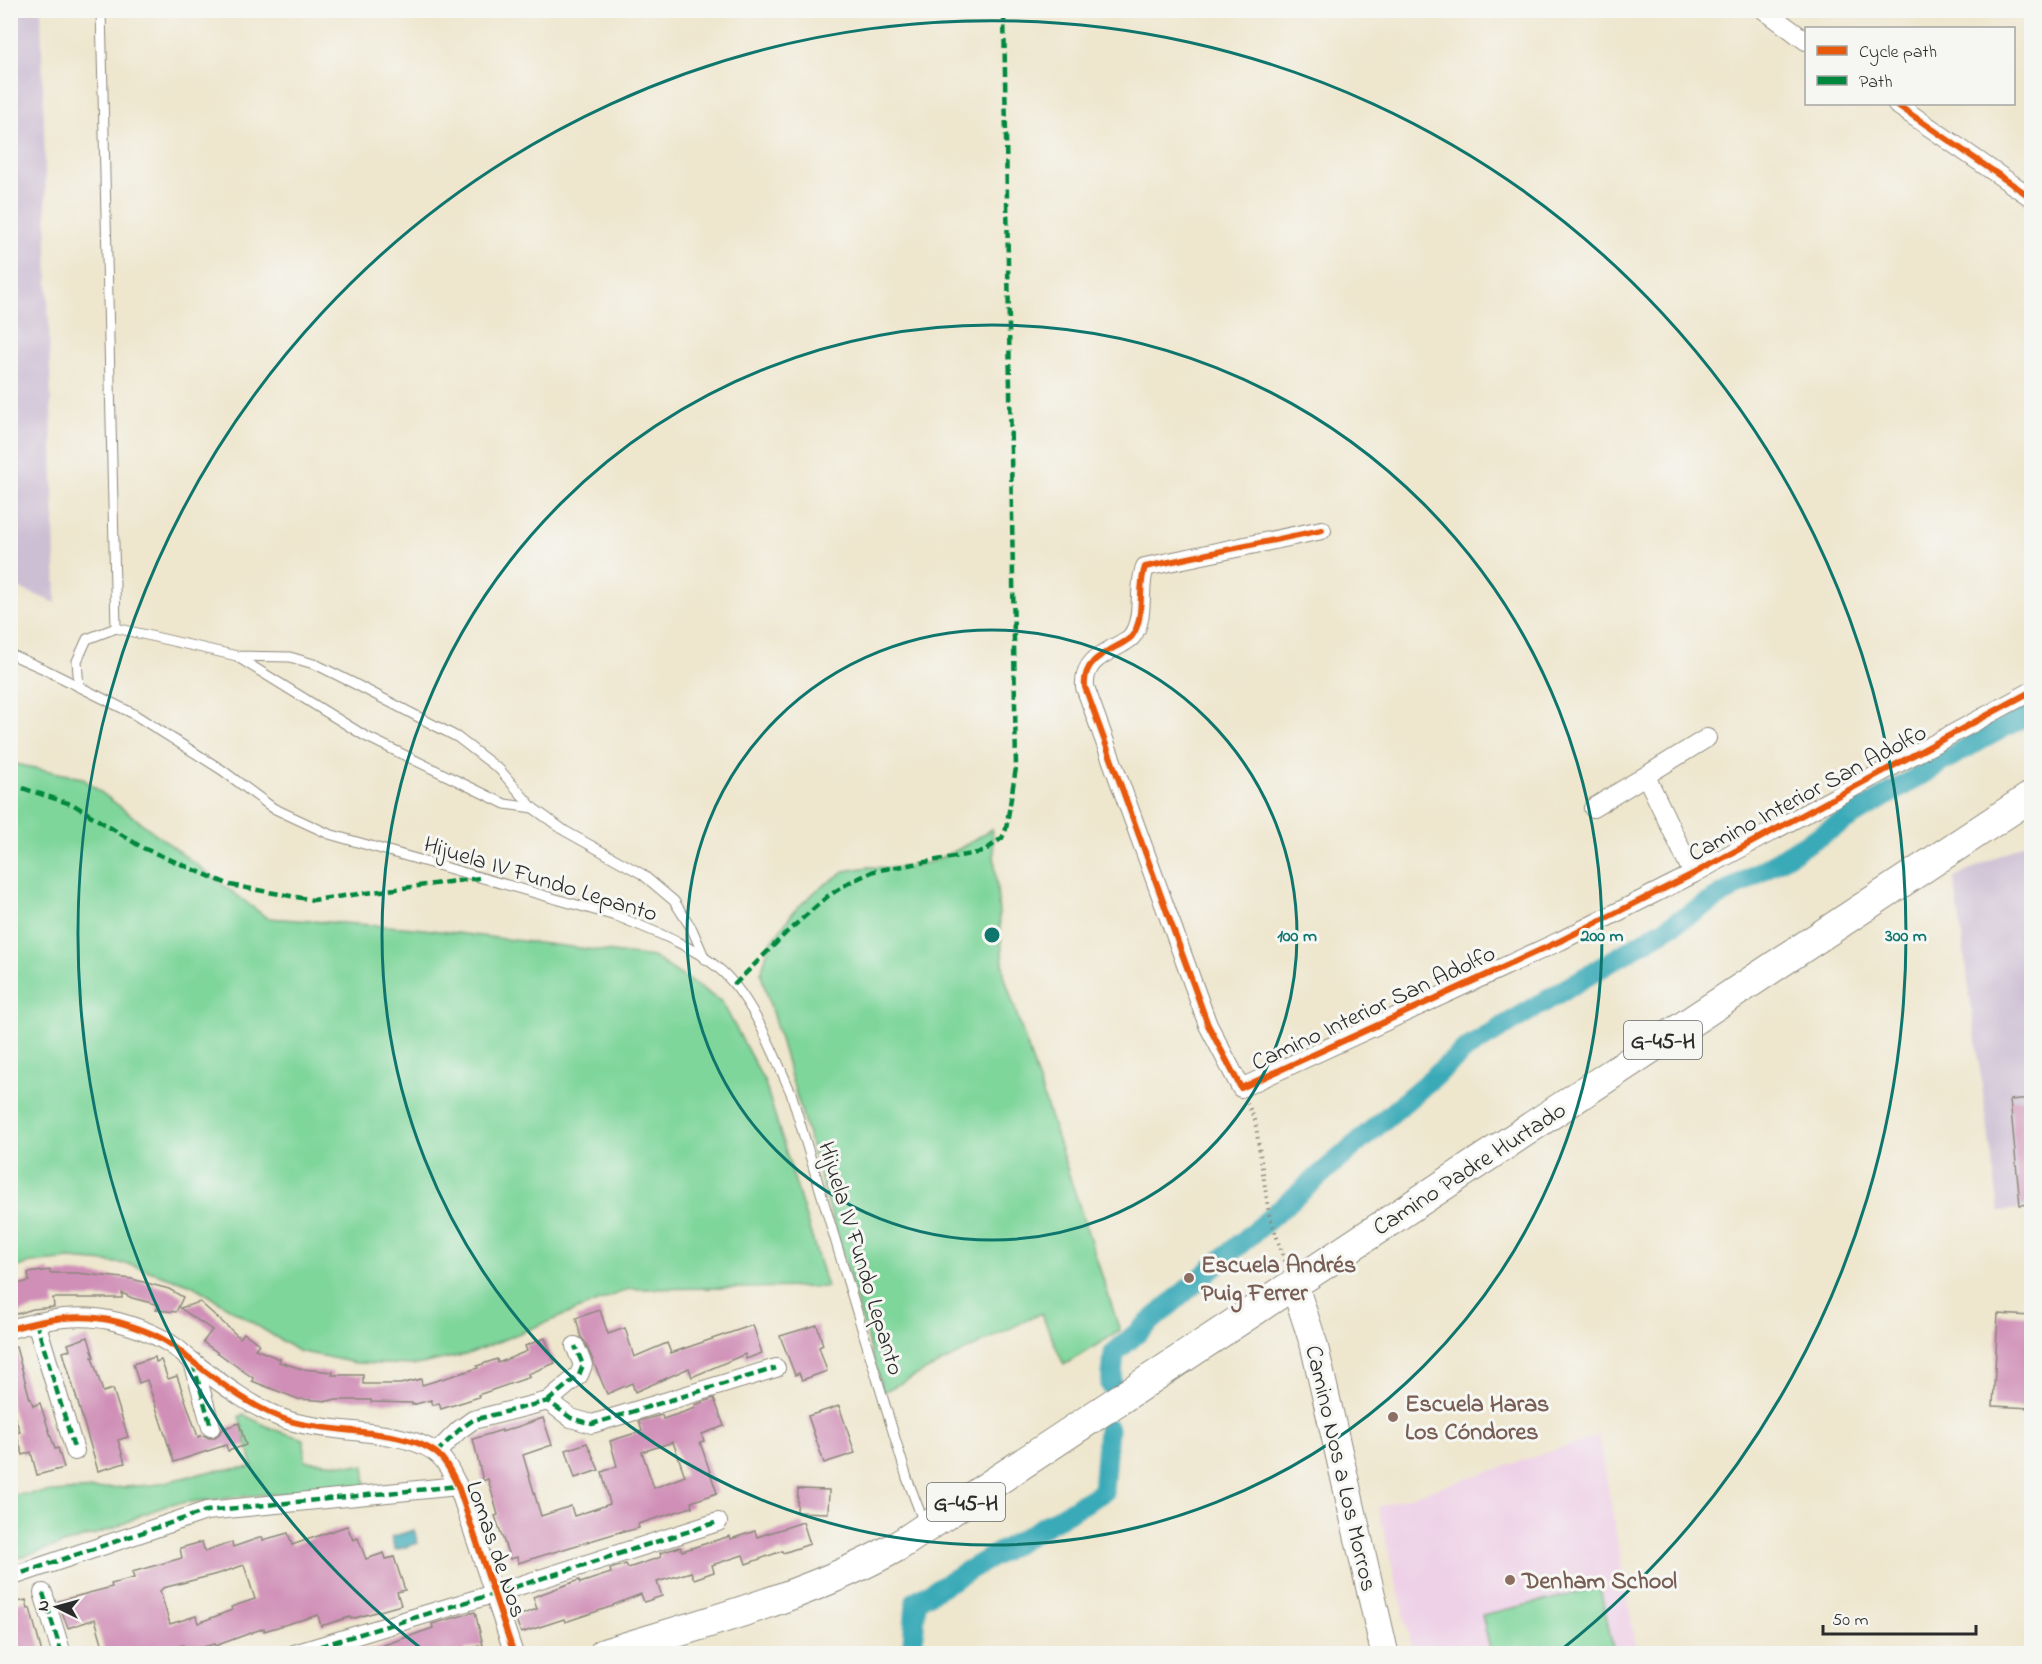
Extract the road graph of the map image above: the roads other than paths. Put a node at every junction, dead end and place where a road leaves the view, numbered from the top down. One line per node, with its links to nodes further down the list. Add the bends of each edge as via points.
1 (101, 10): 7 (lane)
2 (1764, 10): 3 (street)
3 (1805, 40)
4 (1897, 105): 5 (street)
5 (2031, 198)
6 (1322, 530): 17 (street, Camino Interior San Adolfo, via 1145,567 1138,622 1132,637 1096,658 1084,675 1085,687 1208,1025 1241,1088 1560,941)
7 (116, 628): 9 (lane); 10 (lane, via 87,639 76,661)
8 (10, 654): 10 (lane, Hijuela IV Fundo Lepanto)
9 (237, 656): 15 (lane, via 365,736 505,804); 15 (lane, via 290,657 353,683 457,737 500,770)
10 (79, 687): 18 (lane, Hijuela IV Fundo Lepanto, via 132,713 222,770 273,808 329,834 620,917)
11 (2031, 692): 17 (street, Camino Interior San Adolfo)
12 (1707, 738): 13 (street)
13 (1646, 776): 16 (street); 17 (street)
14 (2031, 796): 19 (main road, Camino Padre Hurtado / G-45-H)
15 (533, 808): 18 (lane, via 565,831 642,874 674,901)
16 (1593, 808)
17 (1693, 874)
18 (705, 959): 31 (lane, Hijuela IV Fundo Lepanto, via 734,985 756,1018 791,1093 907,1478)
19 (1294, 1284): 31 (main road, Camino Padre Hurtado / G-45-H); 39 (main road, Camino Nos a Los Morros, via 1314,1345)
20 (36, 1322): 21 (street); 23 (street, via 88,1316 116,1321 172,1345); 27 (street)
21 (10, 1329)
22 (575, 1347): 25 (street, via 583,1365 579,1375)
23 (193, 1362): 26 (street); 28 (street, via 261,1408 289,1421 384,1435 417,1443)
24 (776, 1368): 25 (street, via 592,1424 571,1418)
25 (548, 1401): 28 (street, via 473,1420)
26 (211, 1427)
27 (75, 1451)
28 (436, 1453): 29 (street, Lomas de Nos)
29 (458, 1486): 32 (street, via 206,1511); 34 (street, Lomas de Nos)
30 (718, 1522): 34 (street)
31 (926, 1528): 38 (main road, Camino Padre Hurtado / G-45-H, via 871,1561 812,1588)
32 (10, 1577)
33 (43, 1593): 35 (street)
34 (493, 1594): 36 (street); 37 (street, Lomas de Nos)
35 (62, 1653)
36 (294, 1653)
37 (514, 1653)
38 (604, 1653)
39 (1385, 1653)

